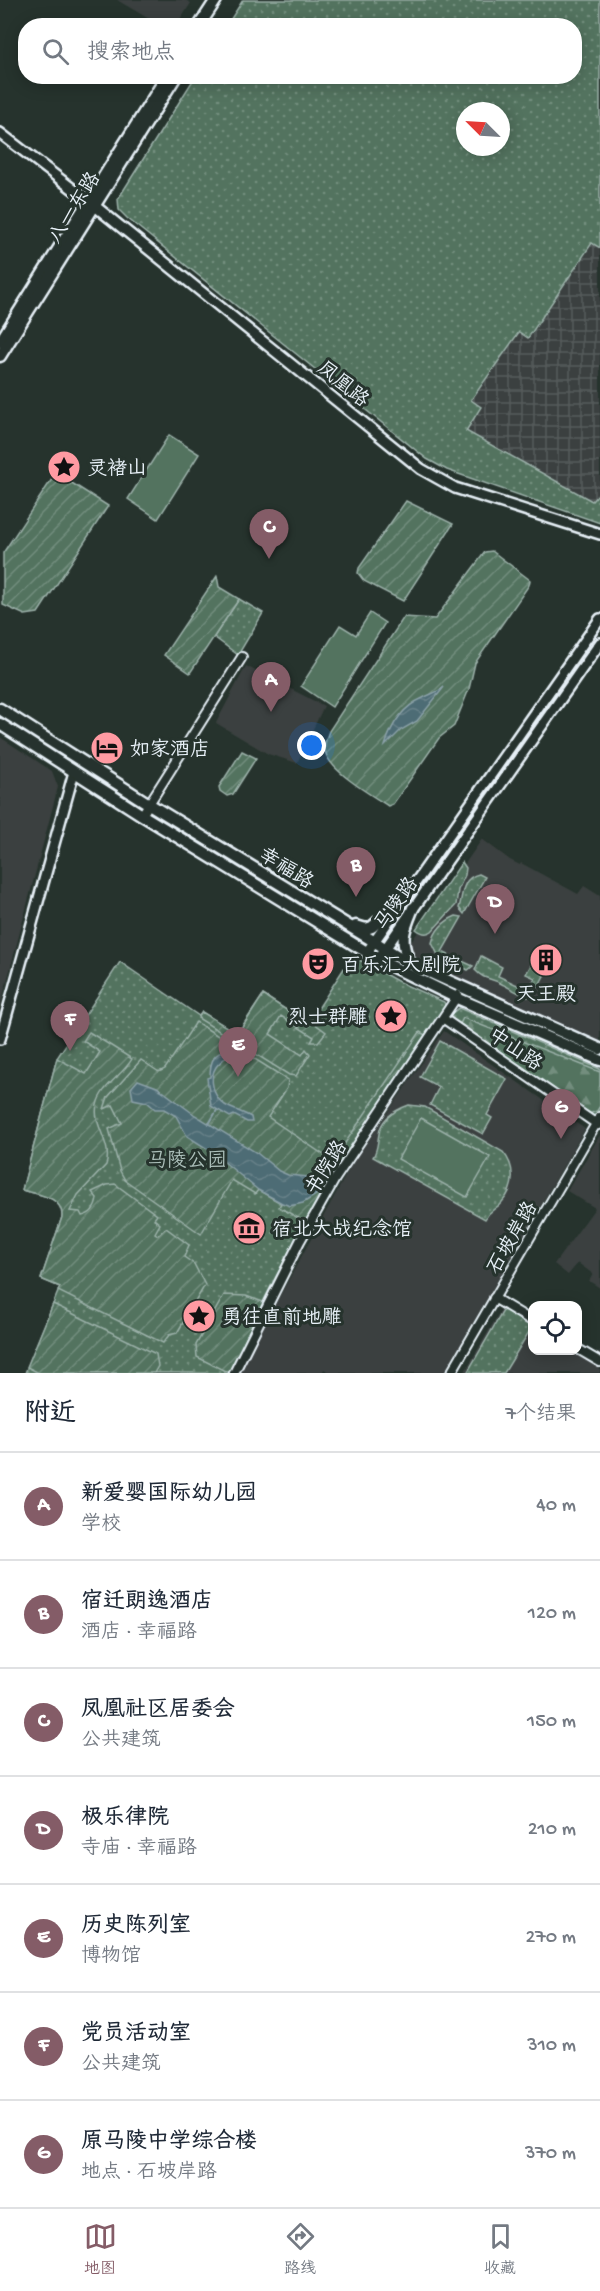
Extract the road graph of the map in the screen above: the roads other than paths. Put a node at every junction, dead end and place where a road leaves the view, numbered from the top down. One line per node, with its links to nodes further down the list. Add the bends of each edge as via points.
1 (216, 0): 3 (main road)
2 (224, 0): 4 (main road)
3 (204, 18)
4 (213, 18)
5 (162, 84): 8 (main road, 八一东路)
6 (171, 84): 8 (main road, 八一东路)
7 (0, 133): 8 (street, 凤凰路)
8 (92, 203): 9 (main road, 八一东路); 10 (main road, 八一东路); 11 (street, 凤凰路, via 437,480)
9 (0, 342)
10 (0, 356)
11 (600, 534)
12 (600, 620): 20 (street, 马陵路)
13 (600, 643): 21 (street, 马陵路)
14 (242, 657): 18 (street)
15 (0, 709): 18 (main road, 幸福路)
16 (0, 724): 17 (main road, 幸福路)
17 (74, 772): 19 (main road, 幸福路); 30 (street)
18 (149, 804): 19 (street); 22 (main road, 幸福路)
19 (142, 815): 25 (main road, 幸福路)
20 (402, 901): 22 (main road, via 378,924 366,929); 23 (street, 马陵路)
21 (413, 908): 24 (street, 马陵路); 27 (main road, via 403,937 403,948)
22 (343, 922): 23 (main road, 幸福路)
23 (374, 941): 24 (main road, 幸福路); 25 (street, 马陵路)
24 (385, 948): 26 (street, 马陵路); 27 (main road, 幸福路)
25 (367, 952): 26 (main road, 马陵路)
26 (378, 959): 28 (main road, 幸福路)
27 (411, 964): 28 (main road, 幸福路)
28 (459, 993): 29 (street, 书院路); 31 (main road, 幸福路); 32 (main road, 幸福路)
29 (444, 1019): 33 (street, 中山路); 38 (street, 书院路, via 335,1179)
30 (0, 1039)
31 (600, 1049)
32 (600, 1060)
33 (599, 1122): 34 (street, 石坡岸路)
34 (494, 1298): 35 (street); 39 (street, 石坡岸路)
35 (528, 1319)
36 (582, 1351): 37 (street)
37 (600, 1362)
38 (234, 1373)
39 (451, 1373)

